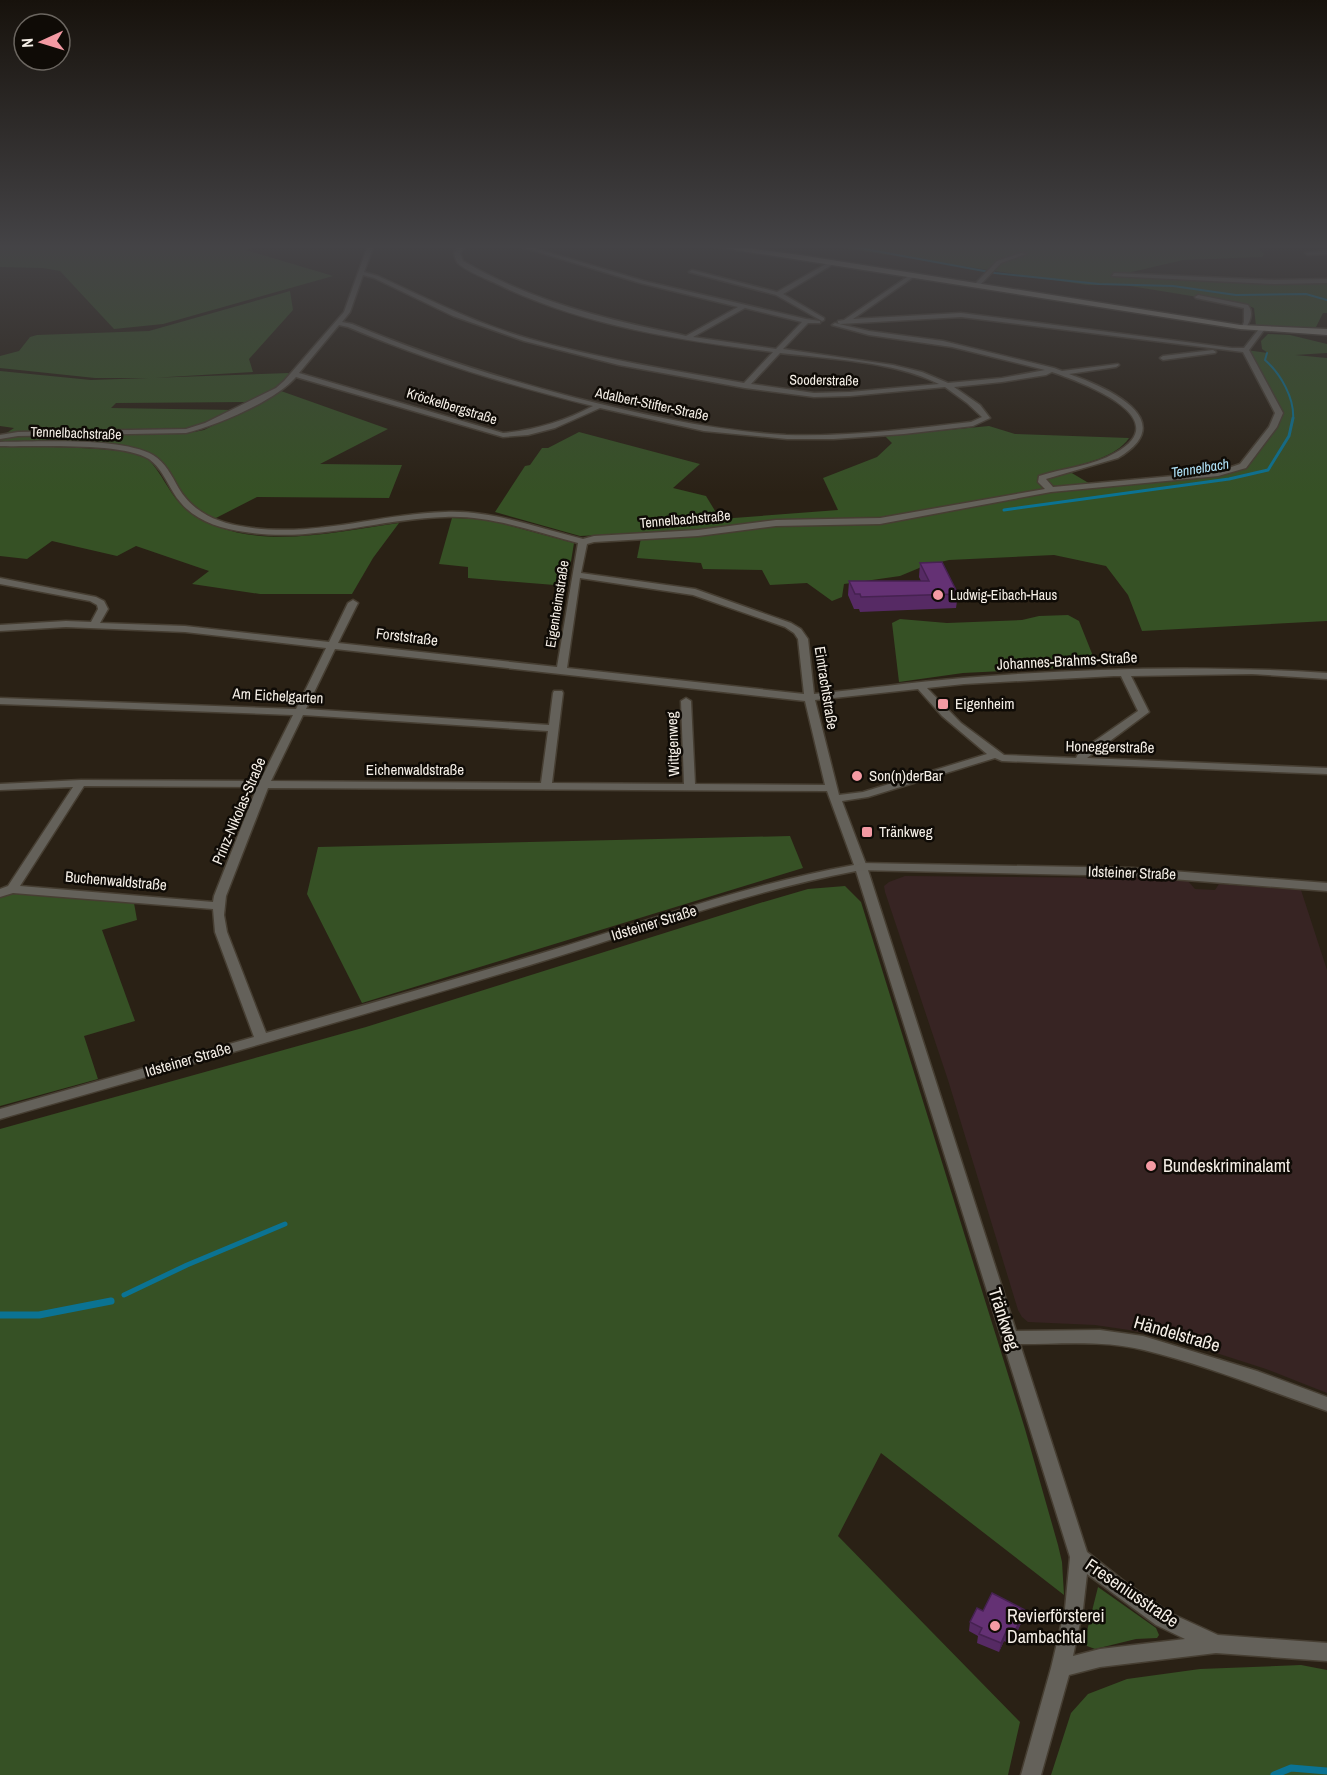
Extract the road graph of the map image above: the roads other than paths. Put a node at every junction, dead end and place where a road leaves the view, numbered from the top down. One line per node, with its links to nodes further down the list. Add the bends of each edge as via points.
1 (335, 328): 20 (street)
2 (352, 328): 23 (street, Adalbert-Stifter-Straße, via 456,366)
3 (490, 328): 22 (street, Sooderstraße, via 619,363)
4 (642, 328): 12 (street)
5 (706, 328): 12 (street)
6 (800, 328): 13 (street)
7 (855, 328): 18 (street, via 872,334 938,342)
8 (1060, 328): 14 (street)
9 (1243, 328): 10 (main road)
10 (1261, 330): 11 (main road); 15 (street)
11 (1327, 332)
12 (688, 338): 13 (street)
13 (779, 350): 21 (street, via 880,365); 22 (street)
14 (1232, 350): 15 (street); 16 (street)
15 (1246, 350): 26 (street, Tennelbachstraße, via 1278,413 1273,427 1243,466 1218,474)
16 (1163, 358)
17 (1116, 365): 19 (street)
18 (1052, 369): 19 (street); 21 (street, Sooderstraße, via 1016,378)
19 (1064, 372): 26 (street, via 1128,407 1140,422 1140,432 1131,446 1117,455 1042,478)
20 (295, 374): 23 (street, Kröckelbergstraße, via 503,435 570,420); 24 (street, via 279,390 199,428)
21 (947, 385): 22 (street, Sooderstraße, via 827,395); 23 (street, Adalbert-Stifter-Straße, via 986,415 984,421 867,436 785,437 692,428)
22 (745, 386)
23 (599, 406)
24 (0, 437)
25 (0, 444): 27 (street, Tennelbachstraße, via 119,448 151,456 188,507 212,520 265,532 468,514)
26 (1051, 490): 27 (street, Tennelbachstraße, via 880,521 776,523)
27 (583, 542): 28 (street, Eigenheimstraße)
28 (577, 574): 34 (street, Eigenheimstraße); 39 (street, Eintrachtstraße, via 695,592 788,625 802,639)
29 (0, 581): 31 (street, via 93,599 103,609)
30 (353, 603): 33 (street, Prinz-Nikolas-Straße)
31 (95, 624): 32 (street, Forststraße); 33 (street, Forststraße)
32 (0, 628)
33 (333, 644): 34 (street, Forststraße); 42 (street, Prinz-Nikolas-Straße)
34 (562, 670): 39 (street, Forststraße)
35 (1124, 672): 36 (street, Johannes-Brahms-Straße, via 1252,671); 37 (street, Johannes-Brahms-Straße); 45 (street, via 1144,712 1083,754)
36 (1327, 676)
37 (920, 685): 39 (street, Johannes-Brahms-Straße); 44 (street, via 934,703)
38 (558, 693): 43 (street)
39 (809, 698): 52 (street, Eintrachtstraße)
40 (0, 701): 42 (street, Am Eichelgarten)
41 (686, 701): 50 (street, Wittgenweg)
42 (300, 712): 43 (street, Am Eichelgarten); 48 (street, Prinz-Nikolas-Straße)
43 (554, 728): 49 (street)
44 (994, 755): 45 (street, Honeggerstraße, via 1013,760); 52 (street, Eichenwaldstraße, via 864,795)
45 (1080, 762): 46 (street, Honeggerstraße)
46 (1327, 771)
47 (81, 783): 48 (street, Eichenwaldstraße); 51 (street, Eichenwaldstraße); 55 (street, Buchenwaldstraße)
48 (264, 784): 49 (street, Eichenwaldstraße); 56 (street, Prinz-Nikolas-Straße)
49 (546, 786): 50 (street, Eichenwaldstraße)
50 (690, 787): 52 (street, Eichenwaldstraße)
51 (0, 788)
52 (833, 794): 53 (street, Eintrachtstraße)
53 (861, 867): 54 (street, Idsteiner Straße, via 1133,872); 57 (street, Idsteiner Straße, via 785,882 527,962); 59 (street, Tränkweg)
54 (1327, 887)
55 (6, 891): 56 (street, Buchenwaldstraße)
56 (218, 906): 57 (street, Prinz-Nikolas-Straße, via 221,932)
57 (261, 1038): 58 (street, Idsteiner Straße)
58 (0, 1114)
59 (1010, 1338): 60 (street, Händelstraße, via 1100,1337 1143,1343); 61 (street, Tränkweg)
60 (1327, 1404)
61 (1079, 1557): 62 (street, Freseniusstraße, via 1163,1619); 64 (street, Tränkweg, via 1074,1609)
62 (1217, 1644): 63 (street, Freseniusstraße); 64 (street, Freseniusstraße, via 1100,1658)
63 (1327, 1652)
64 (1061, 1668): 65 (street, Tränkweg)
65 (1031, 1775)

